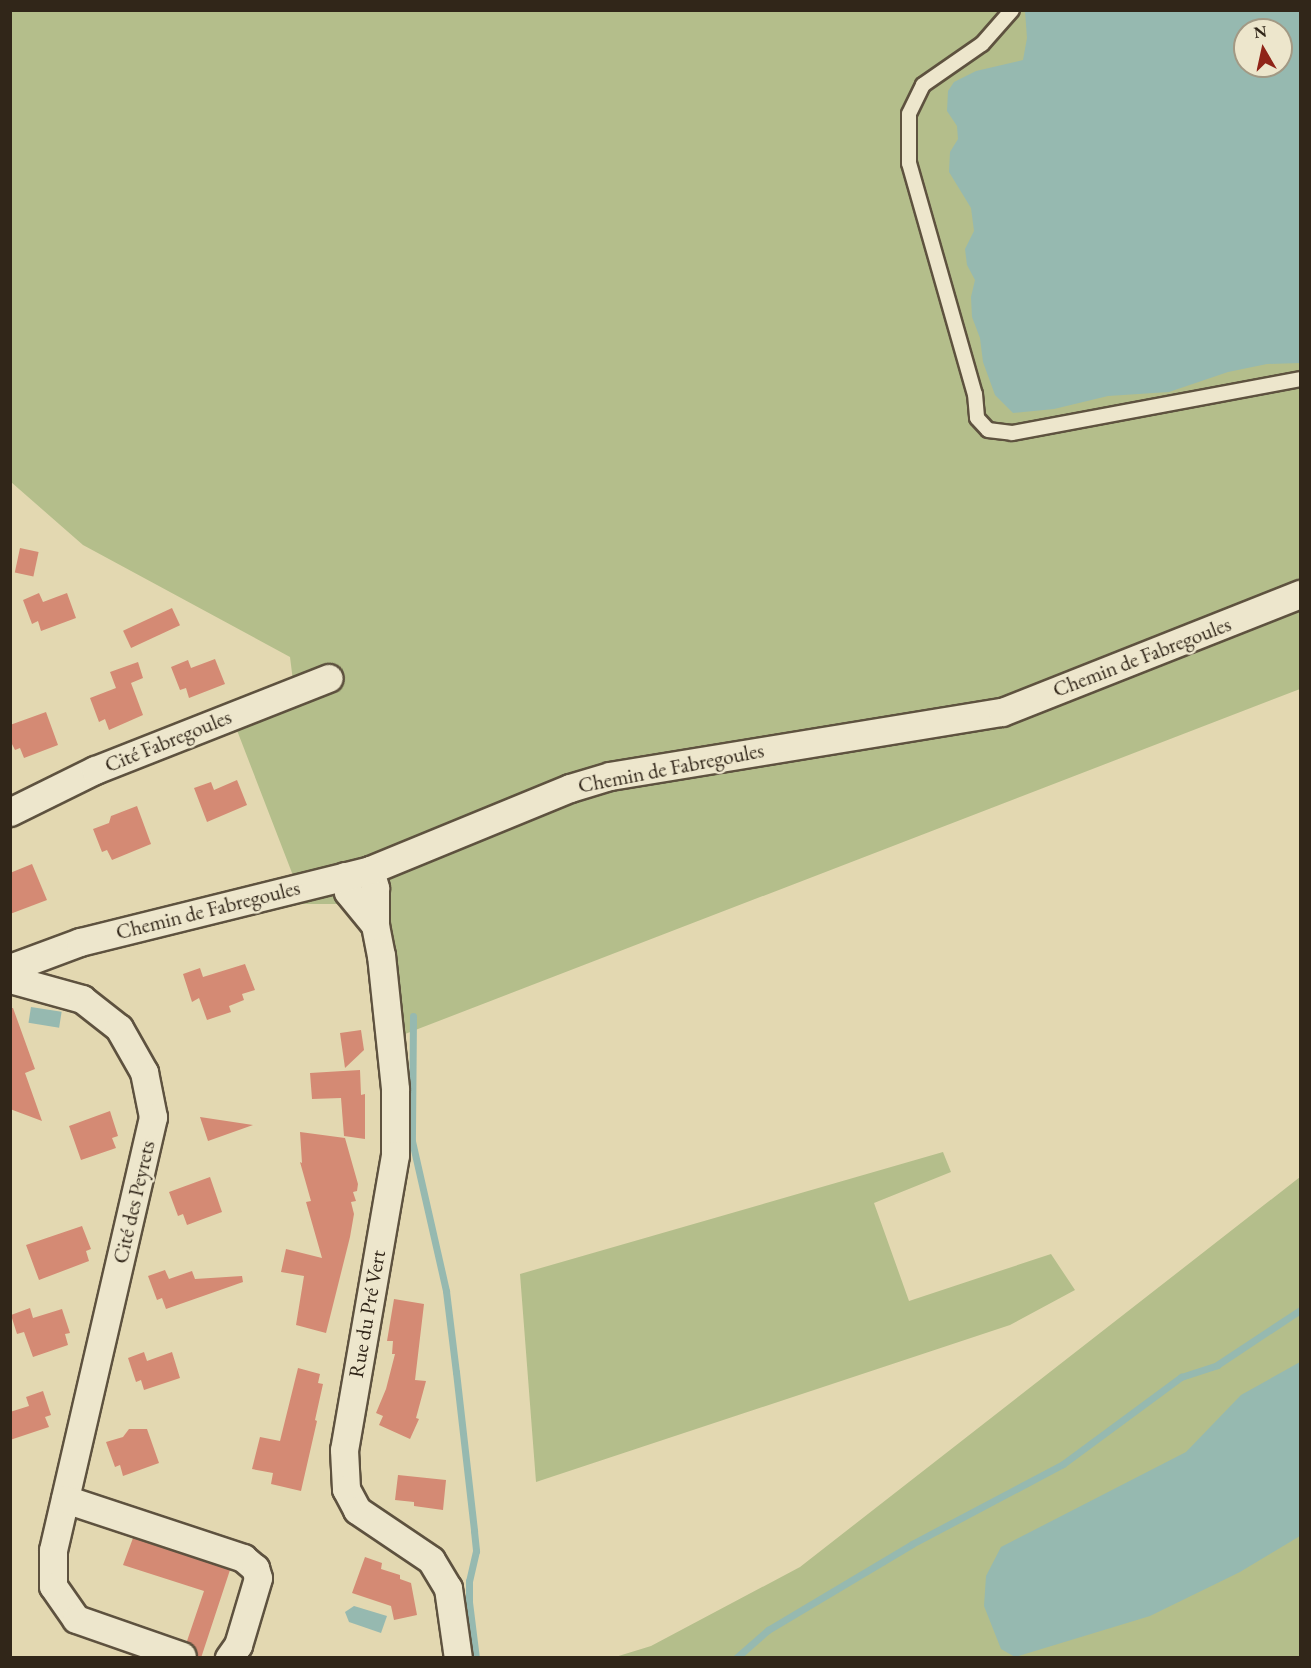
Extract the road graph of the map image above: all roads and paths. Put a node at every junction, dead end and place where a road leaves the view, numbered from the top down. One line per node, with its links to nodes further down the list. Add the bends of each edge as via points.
1 (1012, 10): 2 (lane, via 982,44 923,85 909,114 909,163 975,394 977,418 988,430 1012,433)
2 (1300, 380)
3 (1300, 594): 6 (street, Chemin de Fabregoules, via 1002,712 610,776 570,788)
4 (329, 678): 5 (street, Cité Fabregoules, via 95,770)
5 (10, 812)
6 (357, 873): 7 (street, Chemin de Fabregoules, via 80,942); 12 (street, Rue du Pré Vert, via 375,888 375,925 395,1089 395,1155 344,1450 346,1489 357,1510 431,1560 448,1588)
7 (10, 968)
8 (10, 979): 9 (street, Cité des Peyrets, via 82,999 119,1028 144,1072 153,1117)
9 (65, 1499): 10 (street, Cité des Peyrets, via 53,1550 53,1586 76,1619); 11 (street, via 243,1558 255,1568 258,1578 238,1645)
10 (182, 1656)
11 (229, 1658)
12 (458, 1658)

